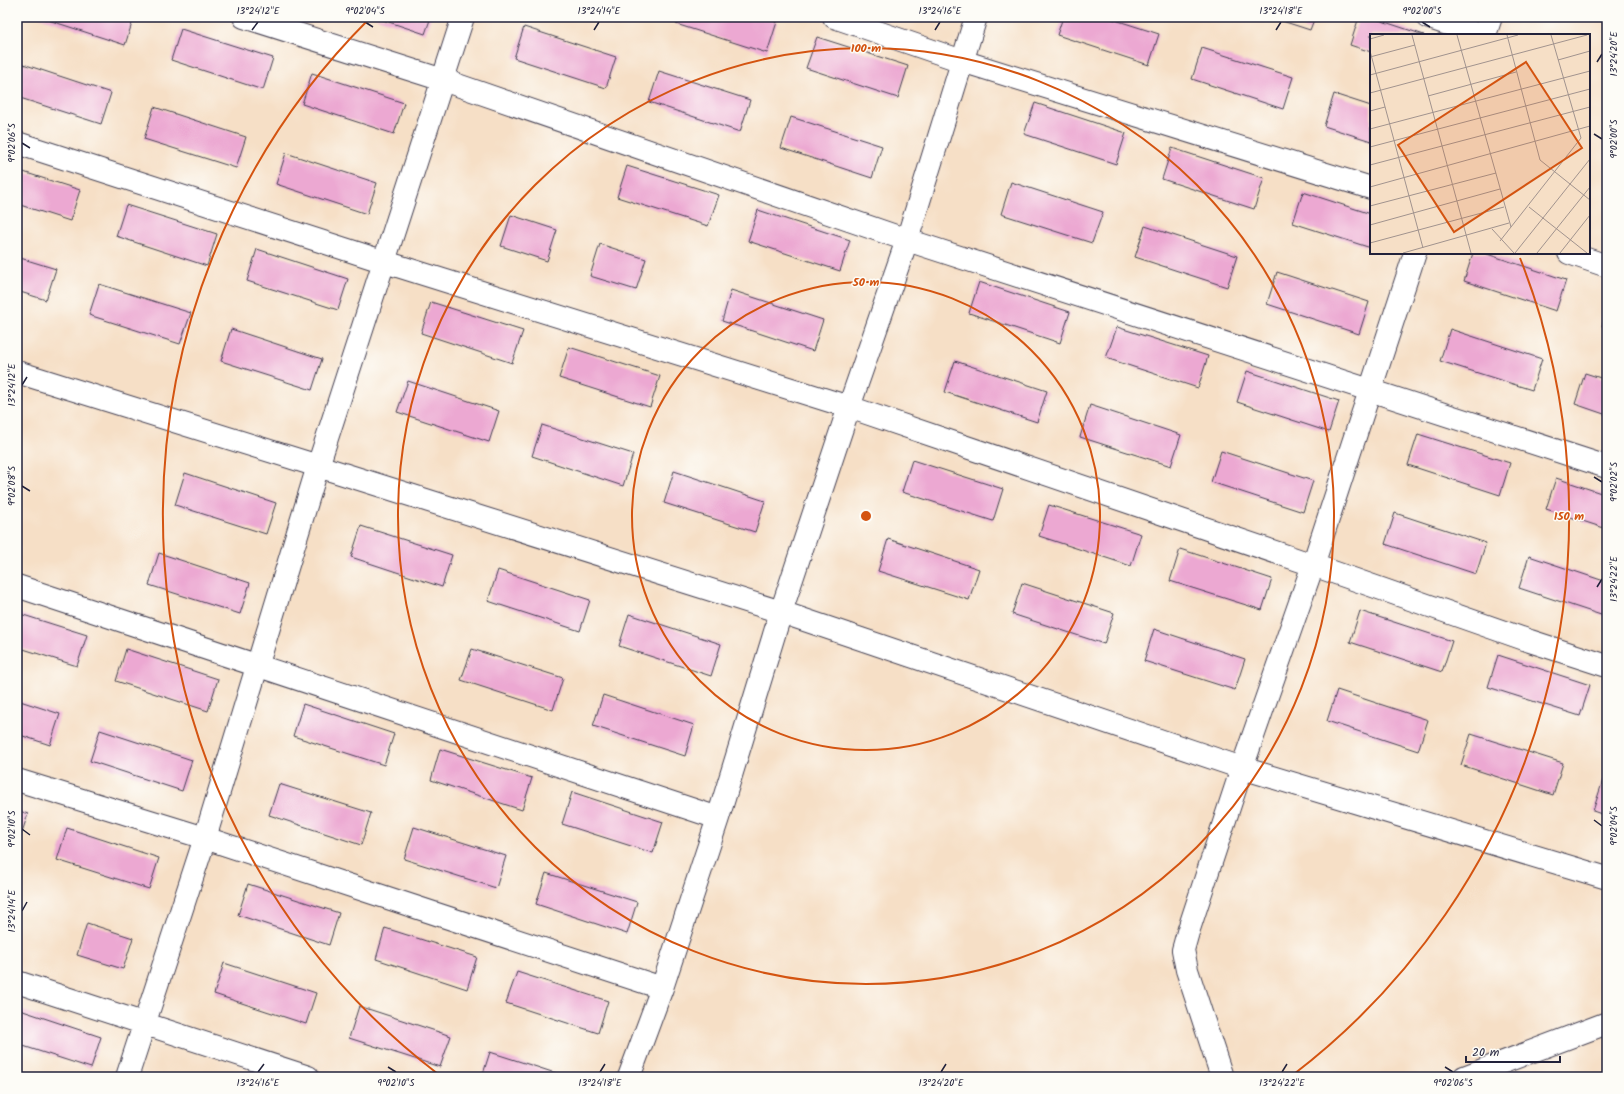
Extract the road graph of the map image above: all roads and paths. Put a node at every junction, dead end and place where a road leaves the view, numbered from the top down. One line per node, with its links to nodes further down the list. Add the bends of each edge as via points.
1 (244, 17): 10 (street)
2 (464, 17): 10 (street)
3 (834, 17): 9 (street)
4 (976, 17): 9 (street)
5 (1427, 17): 7 (street)
6 (1491, 17): 8 (street)
7 (1478, 34)
8 (1485, 34)
9 (962, 61): 12 (street); 13 (street)
10 (443, 80): 13 (street); 16 (street)
11 (17, 142): 16 (street)
12 (1370, 188)
13 (907, 240): 19 (street); 20 (street)
14 (1415, 254): 19 (street)
15 (1572, 254): 17 (street)
16 (385, 262): 20 (street); 21 (street)
17 (1607, 266)
18 (17, 372): 21 (street)
19 (1371, 390): 22 (street); 23 (street)
20 (849, 407): 23 (street); 25 (street)
21 (318, 466): 25 (street); 26 (street)
22 (1607, 467)
23 (1313, 565): 27 (street, via 1530,642); 28 (street)
24 (17, 586): 26 (street)
25 (781, 612): 28 (street); 30 (street)
26 (257, 665): 30 (street); 31 (street)
27 (1607, 666)
28 (1242, 768): 32 (street); 40 (street, via 1184,950 1194,995)
29 (17, 780): 31 (street)
30 (718, 818): 34 (street)
31 (205, 838): 34 (street); 36 (street)
32 (1607, 878)
33 (17, 982): 36 (street)
34 (662, 988): 39 (street)
35 (1607, 1023): 41 (street)
36 (144, 1024): 37 (street); 38 (street)
37 (127, 1077)
38 (308, 1077)
39 (629, 1077)
40 (1222, 1077)
41 (1464, 1077)

